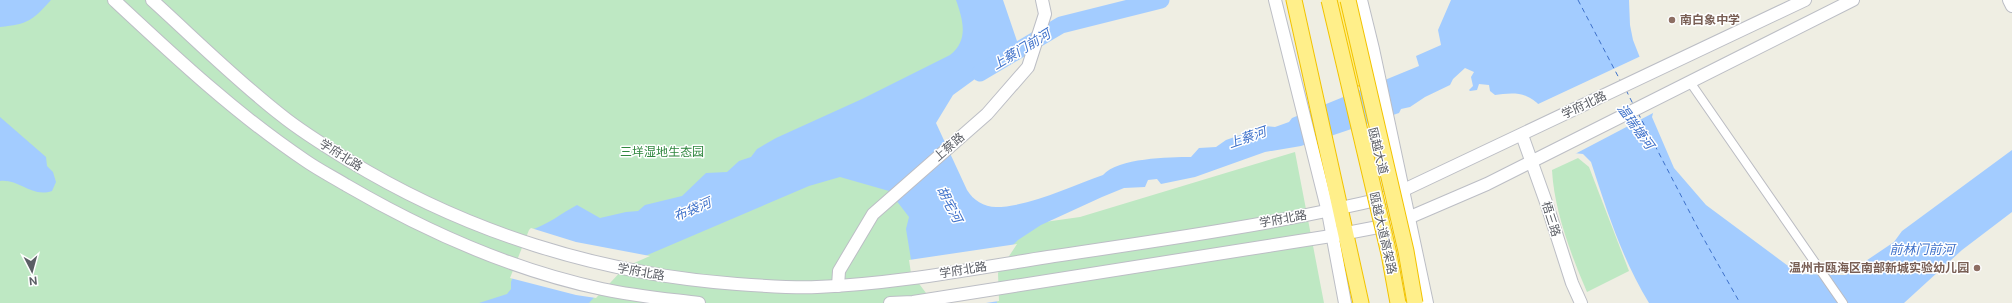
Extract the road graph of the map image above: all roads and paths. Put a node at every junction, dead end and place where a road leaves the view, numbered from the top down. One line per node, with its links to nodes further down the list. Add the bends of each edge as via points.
1 (114, 0): 23 (main road, 学府北路, via 220,95 306,161 410,220 507,261 602,289)
2 (152, 0): 22 (main road, 学府北路, via 282,116 370,173 422,201 512,238 566,255 655,276 756,286)
3 (1042, 0): 22 (main road, 上蔡路, via 1045,14 1028,67 987,114 873,214 840,271)
4 (1275, 0): 18 (main road)
5 (1294, 0): 18 (highway, via 1327,152)
6 (1329, 0): 27 (highway, 瓯越大道高架路, bridge, via 1389,254)
7 (1339, 0): 17 (highway, 瓯越大道, via 1375,138)
8 (1348, 0): 29 (highway, 瓯越大道高架路, bridge)
9 (1361, 0): 17 (main road, via 1374,49)
10 (1805, 0): 15 (main road, 学府北路)
11 (1853, 0): 14 (main road, 学府北路)
12 (2009, 0): 13 (main road)
13 (2012, 6)
14 (1690, 82): 16 (main road, 学府北路); 32 (street)
15 (1522, 135): 16 (main road, 梧三路); 17 (main road, 学府北路)
16 (1532, 162): 19 (main road, 学府北路); 31 (main road, 梧三路)
17 (1396, 194): 18 (main road, 学府北路); 19 (main road); 20 (highway, 瓯越大道)
18 (1334, 210): 21 (highway); 22 (main road, 学府北路, via 1026,260)
19 (1409, 218): 20 (main road, 学府北路); 30 (main road)
20 (1394, 224): 21 (main road, 学府北路); 28 (highway, 瓯越大道)
21 (1338, 235): 24 (main road, 学府北路, via 913,302); 25 (main road); 26 (highway)
22 (838, 286)
23 (699, 303)
24 (890, 303)
25 (1345, 303)
26 (1360, 303)
27 (1398, 303)
28 (1411, 303)
29 (1415, 303)
30 (1427, 303)
31 (1581, 303)
32 (1843, 303)

